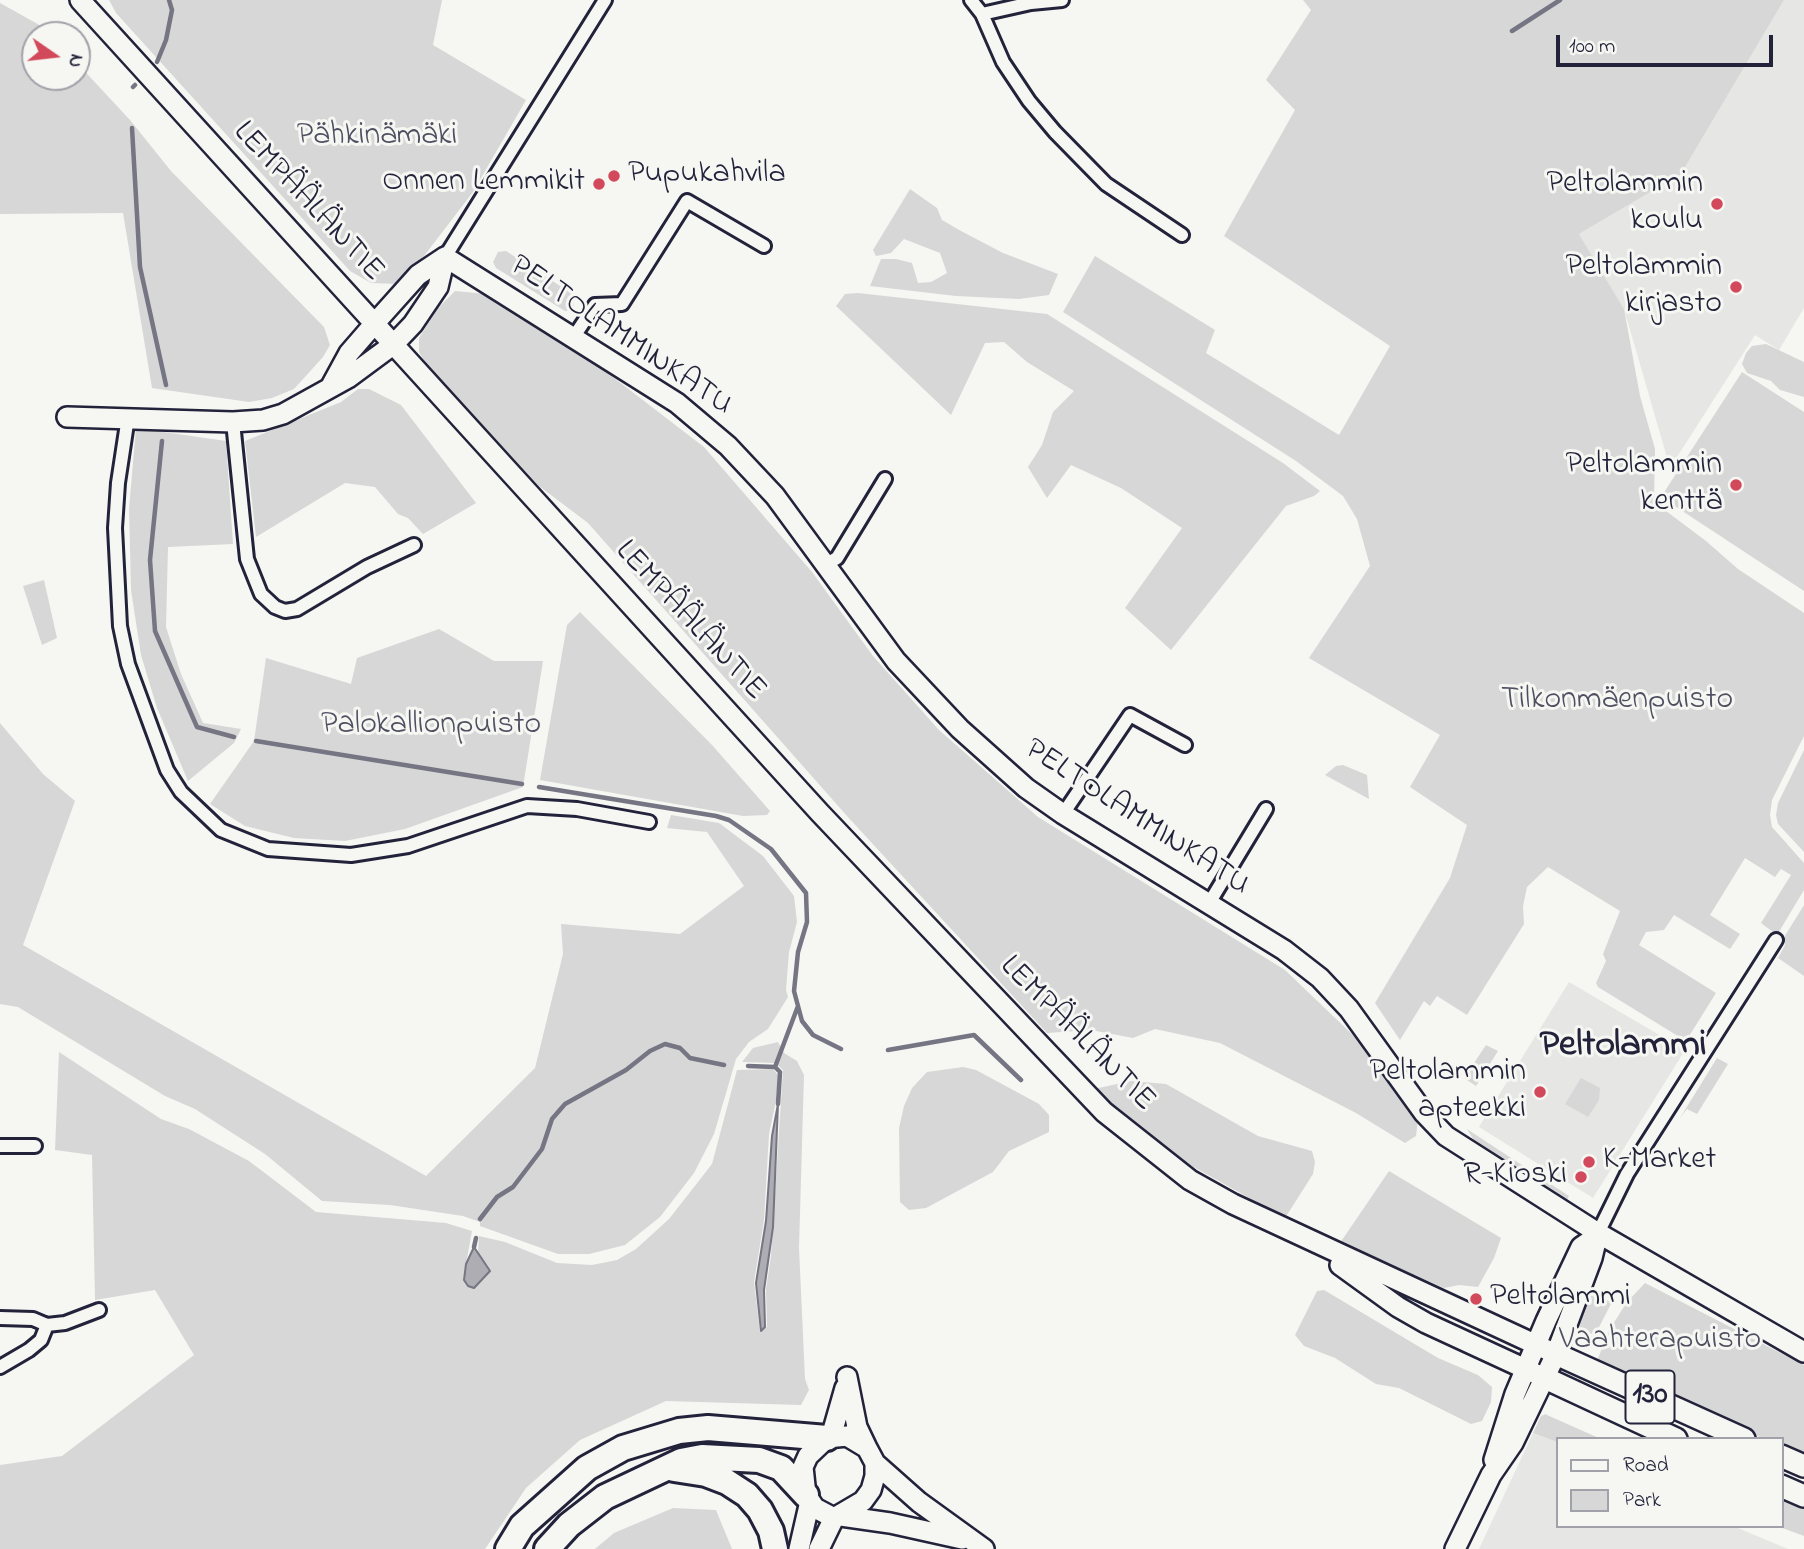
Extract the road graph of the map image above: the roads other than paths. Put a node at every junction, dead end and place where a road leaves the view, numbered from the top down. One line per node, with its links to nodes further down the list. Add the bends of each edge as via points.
1 (80, 0): 9 (main road, LEMPÄÄLÄNTIE / 130)
2 (606, 0): 8 (street)
3 (971, 0): 5 (street)
4 (1062, 0): 5 (street)
5 (982, 15): 6 (street, via 1003,62 1055,132 1106,184)
6 (1182, 235)
7 (764, 246): 10 (street, via 687,201 622,304 595,305)
8 (445, 257): 9 (main road, via 418,275); 10 (main road, PELTOLAMMINKATU); 11 (main road, via 438,287)
9 (375, 323): 11 (main road, LEMPÄÄLÄNTIE / 130); 12 (main road, via 349,353)
10 (573, 338): 18 (main road, PELTOLAMMINKATU, via 677,403 728,446 775,496)
11 (394, 344): 12 (main road); 28 (main road, LEMPÄÄLÄNTIE / 130, via 820,813 1104,1112 1190,1180)
12 (331, 386): 15 (main road, via 283,414)
13 (67, 417): 14 (main road)
14 (128, 418): 15 (main road); 22 (street, via 115,528 120,626 128,664 167,770 187,799 221,831 268,849 351,855 408,846 527,806 577,809)
15 (233, 422): 17 (street, via 247,559 261,594 275,607 297,610)
16 (886, 479): 18 (street, via 838,558)
17 (414, 545)
18 (825, 565): 21 (main road, PELTOLAMMINKATU, via 924,693 989,756)
19 (1185, 745): 21 (street, via 1130,715)
20 (1266, 809): 23 (street)
21 (1063, 814): 23 (main road, PELTOLAMMINKATU)
22 (649, 822)
23 (1208, 905): 27 (main road, PELTOLAMMINKATU, via 1321,978 1424,1113 1447,1136)
24 (1776, 940): 27 (street, via 1627,1174)
25 (0, 1146): 26 (street)
26 (35, 1146)
27 (1597, 1234): 32 (main road, via 1581,1247); 33 (main road, PELTOLAMMINKATU); 34 (main road)
28 (1295, 1235): 32 (main road, LEMPÄÄLÄNTIE / 130); 36 (main road, LEMPÄÄLÄNTIE / 130, via 1398,1307)
29 (99, 1310): 31 (street, via 65,1324)
30 (0, 1318): 31 (street, via 33,1319)
31 (47, 1325): 35 (street, via 41,1340)
32 (1535, 1345): 34 (main road, LEMPÄÄLÄNTIE / 130); 36 (main road)
33 (1804, 1352)
34 (1556, 1354): 37 (main road); 39 (main road, LEMPÄÄLÄNTIE / 130)
35 (0, 1367)
36 (1525, 1368): 37 (main road, LEMPÄÄLÄNTIE / 130); 45 (main road)
37 (1545, 1378): 38 (main road, LEMPÄÄLÄNTIE / 130); 45 (main road)
38 (1672, 1437)
39 (1740, 1437)
40 (829, 1438): 41 (main road, via 847,1436); 41 (main road, via 847,1377 857,1427); 48 (main road, via 808,1456 803,1467); 51 (highway, via 708,1428 622,1448 587,1468 522,1526)
41 (871, 1455): 49 (main road, via 871,1490 863,1501); 50 (main road, via 919,1502)
42 (1783, 1456): 43 (main road)
43 (1804, 1466)
44 (659, 1469): 48 (highway, via 702,1457 760,1460 780,1468); 52 (highway, via 605,1497); 53 (highway, via 706,1474 737,1488 760,1510)
45 (1493, 1472): 56 (main road)
46 (1783, 1487): 47 (main road)
47 (1804, 1496)
48 (808, 1498): 49 (main road, via 822,1514); 54 (main road)
49 (837, 1517): 50 (main road, via 915,1527); 55 (main road)
50 (979, 1545)
51 (508, 1549)
52 (547, 1549)
53 (775, 1549)
54 (799, 1549)
55 (819, 1549)
56 (1455, 1549)

